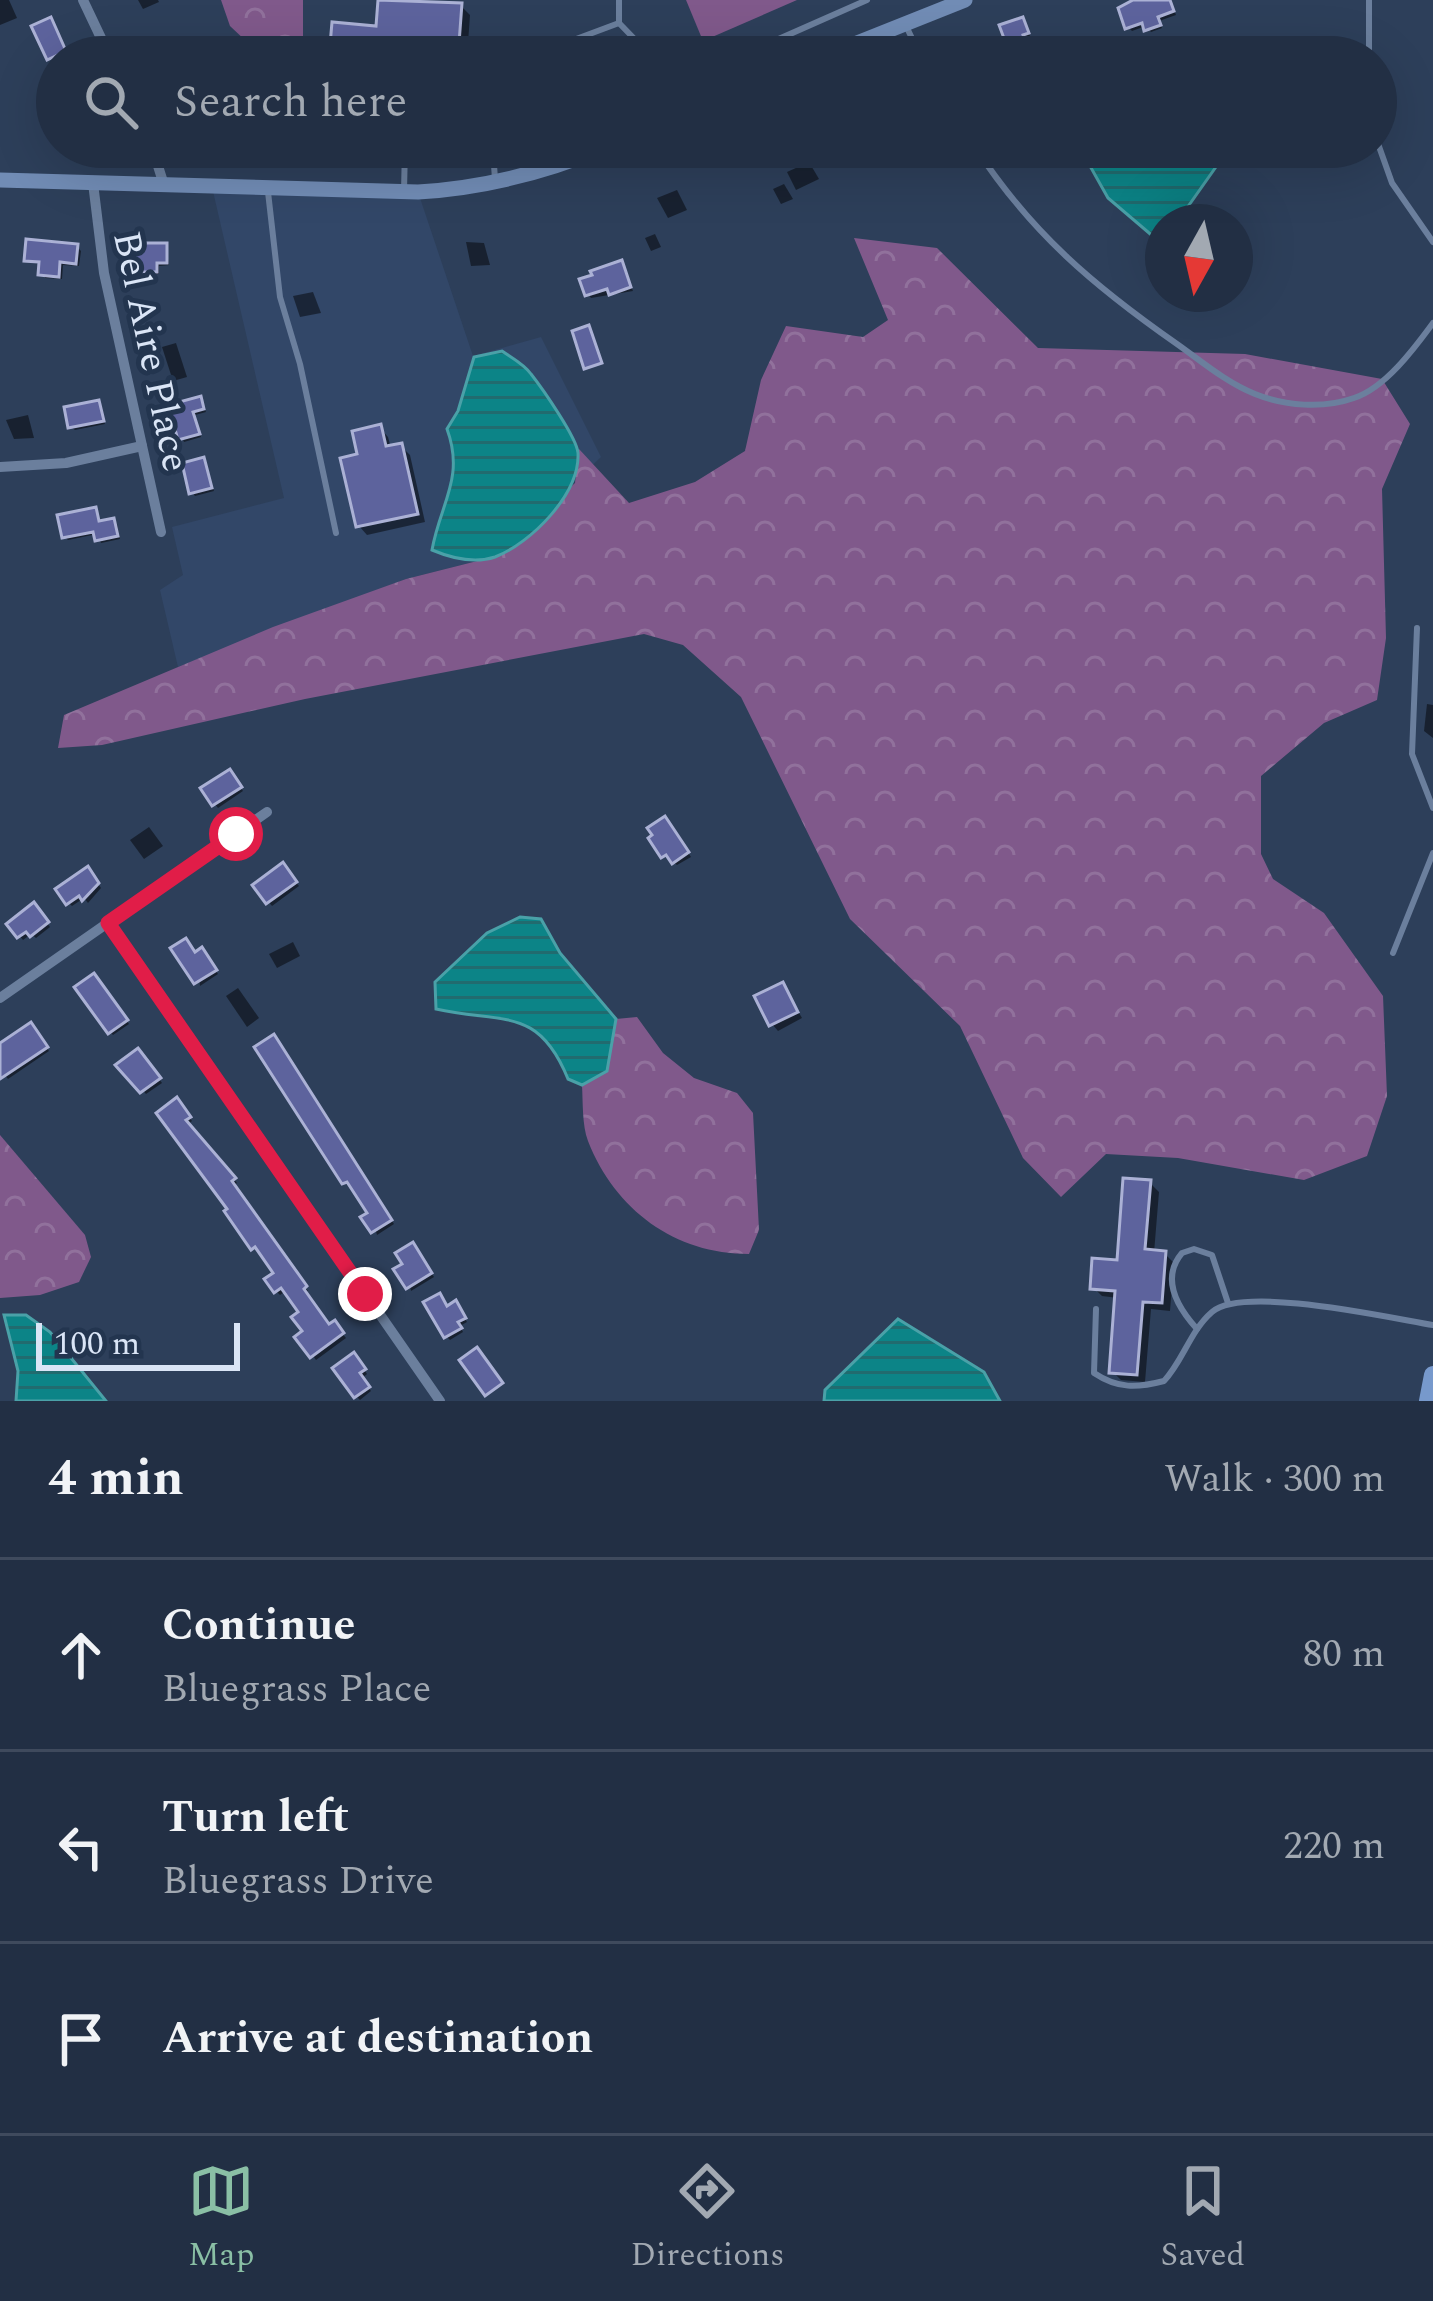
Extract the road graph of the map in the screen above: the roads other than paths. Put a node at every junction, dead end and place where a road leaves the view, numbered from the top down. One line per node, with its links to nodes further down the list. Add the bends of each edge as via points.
1 (83, 0): 8 (street)
2 (619, 0): 6 (lane)
3 (867, 0): 11 (lane)
4 (965, 0): 7 (main road)
5 (1370, 1): 14 (lane)
6 (619, 23): 9 (lane); 10 (lane)
7 (905, 24): 12 (main road); 13 (lane)
8 (100, 36)
9 (584, 36)
10 (632, 36)
11 (786, 36)
12 (874, 36)
13 (911, 36)
14 (1369, 36)
15 (159, 168): 24 (street)
16 (405, 168): 26 (lane)
17 (495, 168): 23 (lane)
18 (551, 168): 23 (main road)
19 (992, 168): 28 (lane, via 1065,260 1253,393 1325,405 1359,397)
20 (1387, 168): 27 (lane)
21 (0, 180): 22 (main road)
22 (93, 183): 24 (main road); 29 (street, Bel Aire Place)
23 (495, 184): 26 (main road)
24 (164, 185): 25 (main road)
25 (268, 188): 26 (main road); 32 (lane, via 280,297)
26 (404, 191)
27 (1433, 242)
28 (1433, 323)
29 (142, 446): 30 (street); 31 (street, Bel Aire Place)
30 (0, 467)
31 (160, 532)
32 (336, 533)
33 (1417, 628): 34 (lane, via 1412,754)
34 (1433, 808)
35 (267, 812): 37 (street)
36 (1433, 853): 38 (lane)
37 (108, 923): 39 (street); 45 (street)
38 (1393, 953)
39 (0, 998)
40 (1228, 1303): 42 (lane, via 1307,1305); 43 (lane); 43 (lane, via 1213,1256 1182,1253 1173,1293)
41 (1096, 1309): 43 (lane, via 1094,1373 1124,1387 1164,1381)
42 (1433, 1325)
43 (1197, 1329)
44 (1433, 1375): 46 (main road)
45 (440, 1401)
46 (1428, 1401)

